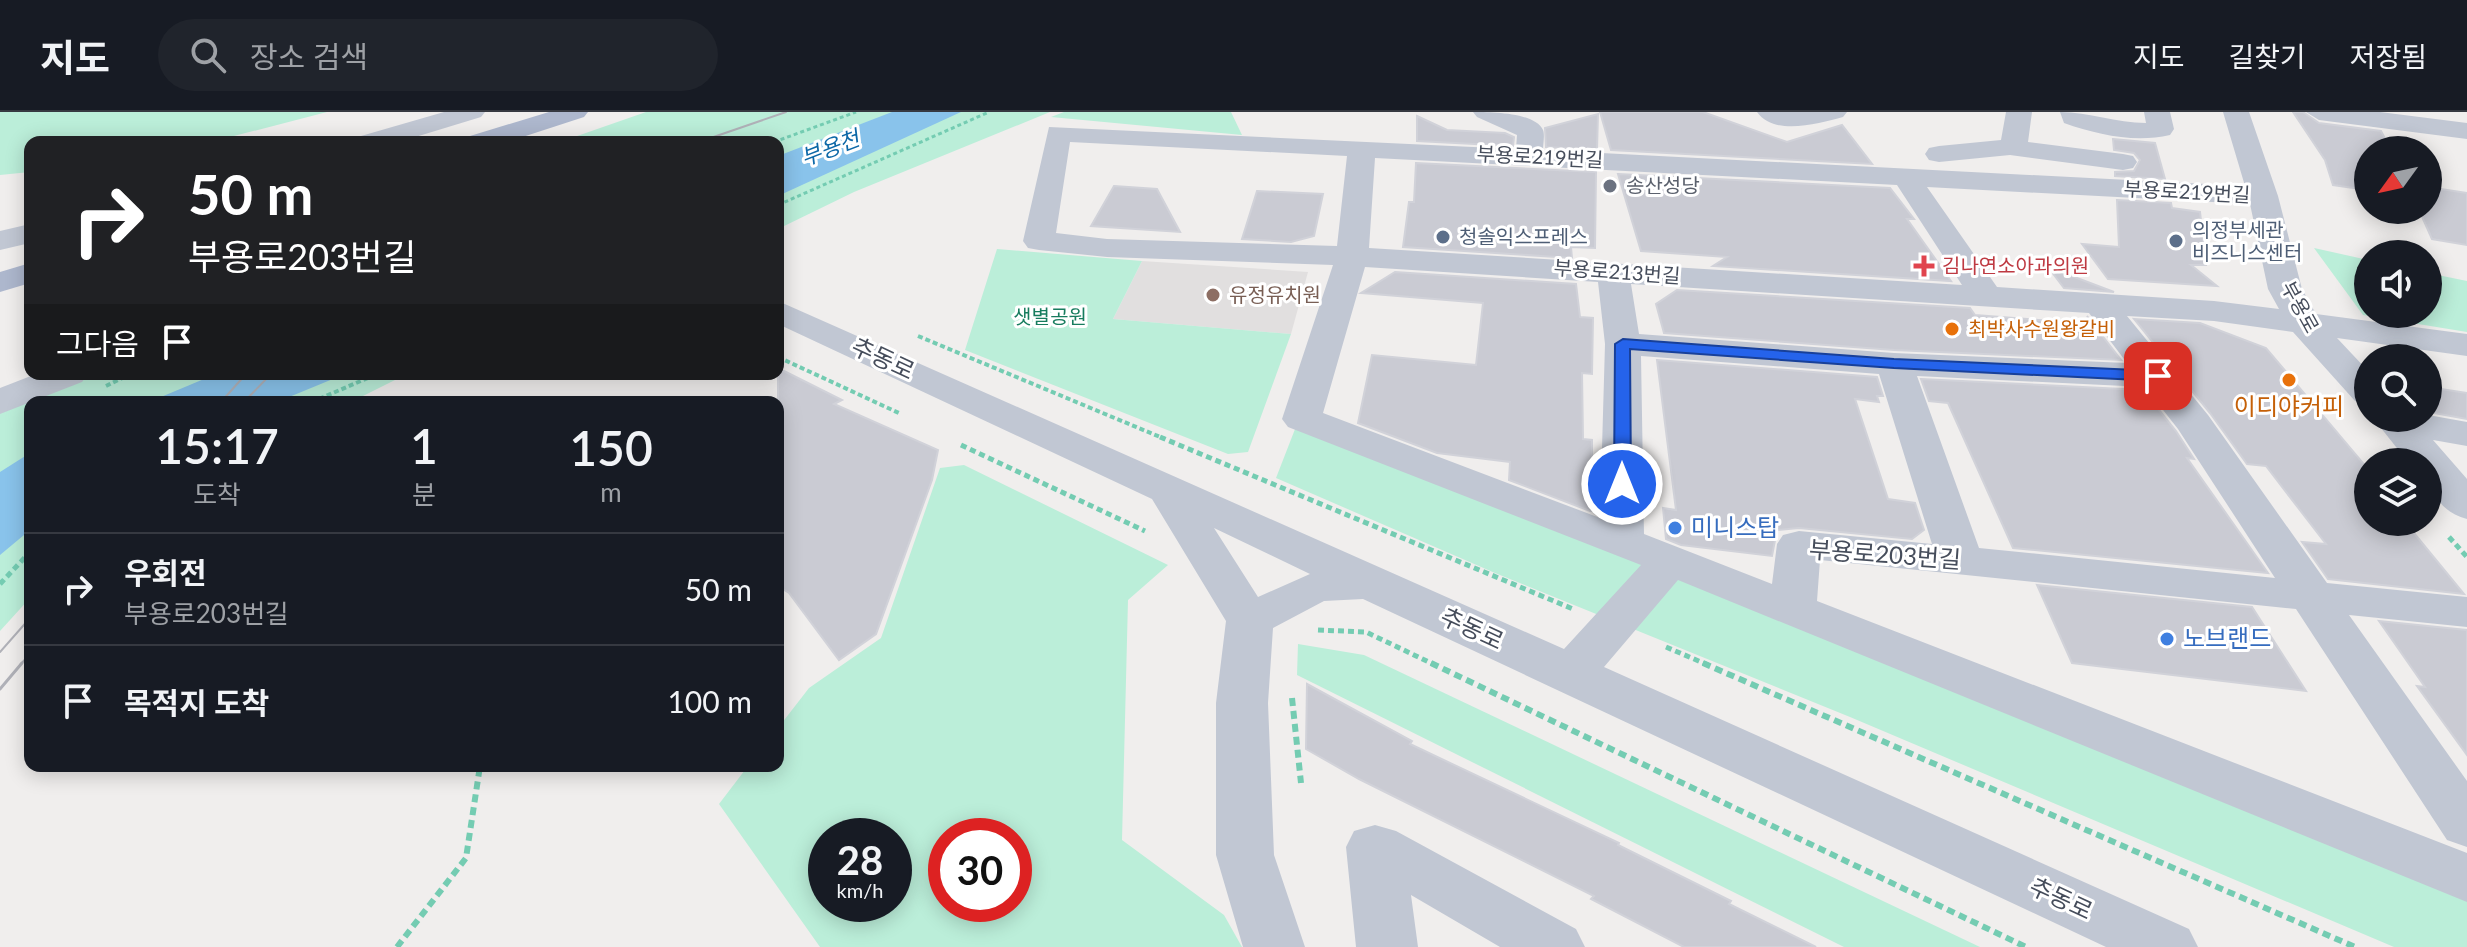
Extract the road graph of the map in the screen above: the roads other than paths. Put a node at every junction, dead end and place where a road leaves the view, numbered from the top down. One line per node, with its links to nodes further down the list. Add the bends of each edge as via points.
1 (472, 112): 16 (street)
2 (1486, 112): 19 (street)
3 (1770, 112): 4 (street, via 1793,120)
4 (1834, 112)
5 (2019, 112): 20 (street, via 2014,144)
6 (2073, 112): 7 (street, via 2073,118 2089,123 2146,132 2161,129)
7 (2157, 112)
8 (2236, 112): 24 (street, 부용로)
9 (2319, 112): 14 (street)
10 (568, 114): 17 (main road); 18 (main road)
11 (1293, 118): 13 (street, via 1350,130)
12 (1457, 124): 19 (street)
13 (1415, 126)
14 (2467, 131)
15 (1058, 133): 21 (street, 부용로219번길); 27 (street, 부용로213번길, via 1039,241)
16 (391, 136)
17 (499, 136)
18 (538, 136)
19 (1525, 139): 20 (street, via 1958,154); 21 (street, 부용로219번길); 23 (street, 부용로219번길)
20 (2007, 147): 22 (street)
21 (1362, 148): 27 (street)
22 (2134, 163)
23 (1905, 176): 24 (street, 부용로219번길); 31 (street)
24 (2263, 196): 34 (street, 부용로, via 2285,289)
25 (24, 235): 26 (street)
26 (0, 241)
27 (1352, 256): 28 (street, 부용로213번길); 47 (street, via 1302,419)
28 (1613, 272): 31 (street, 부용로213번길); 35 (street)
29 (24, 275): 30 (main road)
30 (0, 282)
31 (1986, 296): 32 (street, 부용로213번길)
32 (2099, 304): 34 (street, 부용로213번길); 38 (street)
33 (784, 314): 45 (street, 추동로)
34 (2303, 322): 36 (street, 부용로213번길); 39 (street, 부용로)
35 (1623, 344): 37 (street); 47 (street)
36 (2467, 345)
37 (1894, 364): 38 (street); 49 (street)
38 (2158, 376): 51 (street)
39 (2354, 377)
40 (54, 380): 41 (street)
41 (0, 402)
42 (2442, 427): 44 (street)
43 (2403, 432): 46 (street, 부용로)
44 (2467, 434)
45 (1167, 489): 50 (street, 추동로); 54 (street)
46 (2467, 506)
47 (1622, 541): 48 (street)
48 (1670, 560): 52 (street); 55 (street)
49 (1960, 560): 51 (street, 부용로203번길); 52 (street, 부용로203번길, via 1799,544)
50 (1373, 584): 54 (street, via 1314,587); 55 (street, 추동로)
51 (2311, 597): 53 (street, 부용로203번길); 56 (street)
52 (1793, 609): 57 (street)
53 (2467, 612)
54 (1250, 621): 58 (street, via 1242,703 1245,855)
55 (1570, 674): 61 (street, 추동로)
56 (2467, 825)
57 (2467, 878)
58 (1274, 947)
59 (1387, 947): 60 (street, via 1375,847)
60 (1554, 947)
61 (2167, 947)

